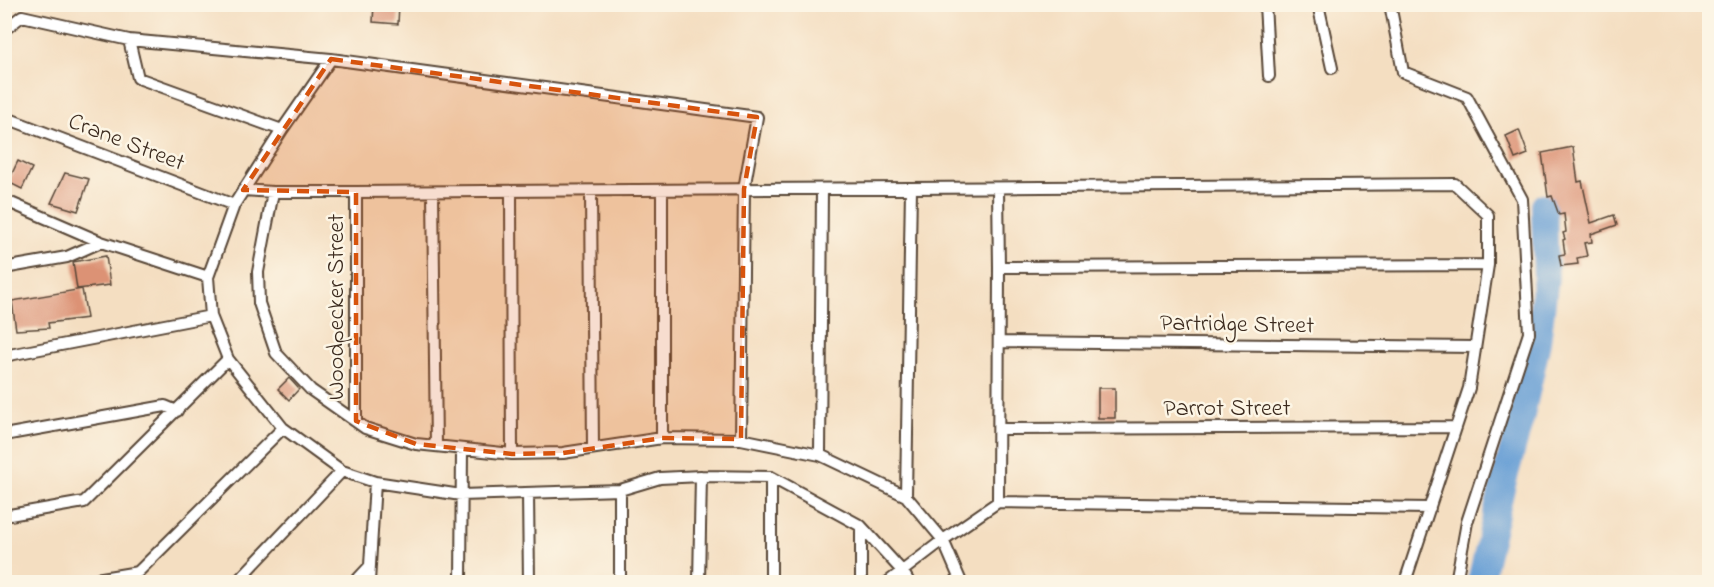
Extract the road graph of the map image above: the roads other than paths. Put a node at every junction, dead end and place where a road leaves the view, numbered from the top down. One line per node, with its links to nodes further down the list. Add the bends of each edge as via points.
1 (1265, 4): 8 (street)
2 (1318, 4): 7 (street)
3 (1390, 4): 76 (street, via 1403,72 1467,97 1522,199 1529,333 1467,522)
4 (4, 30): 5 (street, via 22,16)
5 (129, 40): 6 (street); 10 (street, via 138,78)
6 (331, 59): 10 (street); 12 (street, via 757,117)
7 (1332, 68)
8 (1269, 76)
9 (4, 117): 23 (street, Crane Street)
10 (282, 130): 15 (street)
11 (998, 188): 14 (street); 25 (street, via 1455,184 1488,215); 26 (street)
12 (744, 189): 13 (street); 16 (street); 41 (street)
13 (822, 189): 14 (street); 46 (street)
14 (911, 189): 54 (street)
15 (243, 190): 19 (street); 23 (street)
16 (662, 190): 18 (street); 40 (street)
17 (512, 191): 18 (street); 21 (street); 45 (street)
18 (591, 191): 44 (street)
19 (273, 192): 20 (street); 35 (street, via 258,272 259,303 276,353 311,390)
20 (356, 192): 21 (street); 35 (street, Woodpecker Street)
21 (434, 192): 42 (street)
22 (4, 200): 24 (street)
23 (234, 205): 28 (street)
24 (101, 242): 27 (street, via 67,257); 28 (street)
25 (1488, 266): 26 (street); 31 (street)
26 (999, 267): 30 (street)
27 (4, 268)
28 (208, 277): 29 (street)
29 (211, 316): 32 (street); 33 (street)
30 (999, 342): 31 (street, Partridge Street); 38 (street)
31 (1475, 347): 36 (street)
32 (4, 356)
33 (228, 359): 34 (street); 37 (street)
34 (177, 411): 39 (street, via 165,406); 57 (street, via 84,502)
35 (356, 421): 42 (street, via 416,444)
36 (1456, 427): 38 (street, Parrot Street); 56 (street)
37 (283, 428): 47 (street); 62 (street, via 138,572)
38 (999, 429): 55 (street)
39 (4, 435)
40 (662, 438): 41 (street); 44 (street)
41 (741, 439): 46 (street)
42 (436, 446): 43 (street)
43 (462, 448): 45 (street); 53 (street)
44 (593, 448): 45 (street, via 563,453)
45 (512, 453)
46 (820, 455): 54 (street)
47 (342, 471): 50 (street); 63 (street)
48 (701, 476): 49 (street); 51 (street, via 660,478); 69 (street)
49 (771, 477): 58 (street); 70 (street)
50 (375, 483): 53 (street); 60 (street)
51 (620, 490): 52 (street); 68 (street)
52 (528, 493): 53 (street); 67 (street)
53 (461, 495): 66 (street)
54 (906, 496): 59 (street)
55 (999, 502): 56 (street); 59 (street)
56 (1430, 508): 75 (street)
57 (4, 516)
58 (861, 526): 61 (street); 71 (street)
59 (943, 540): 61 (street); 74 (street)
60 (369, 567): 64 (street); 65 (street)
61 (903, 572): 72 (street); 73 (street)
62 (78, 582)
63 (237, 582)
64 (355, 582)
65 (369, 582)
66 (461, 582)
67 (529, 582)
68 (620, 582)
69 (699, 582)
70 (771, 582)
71 (861, 582)
72 (888, 582)
73 (909, 582)
74 (961, 582)
75 (1405, 582)
76 (1456, 582)

